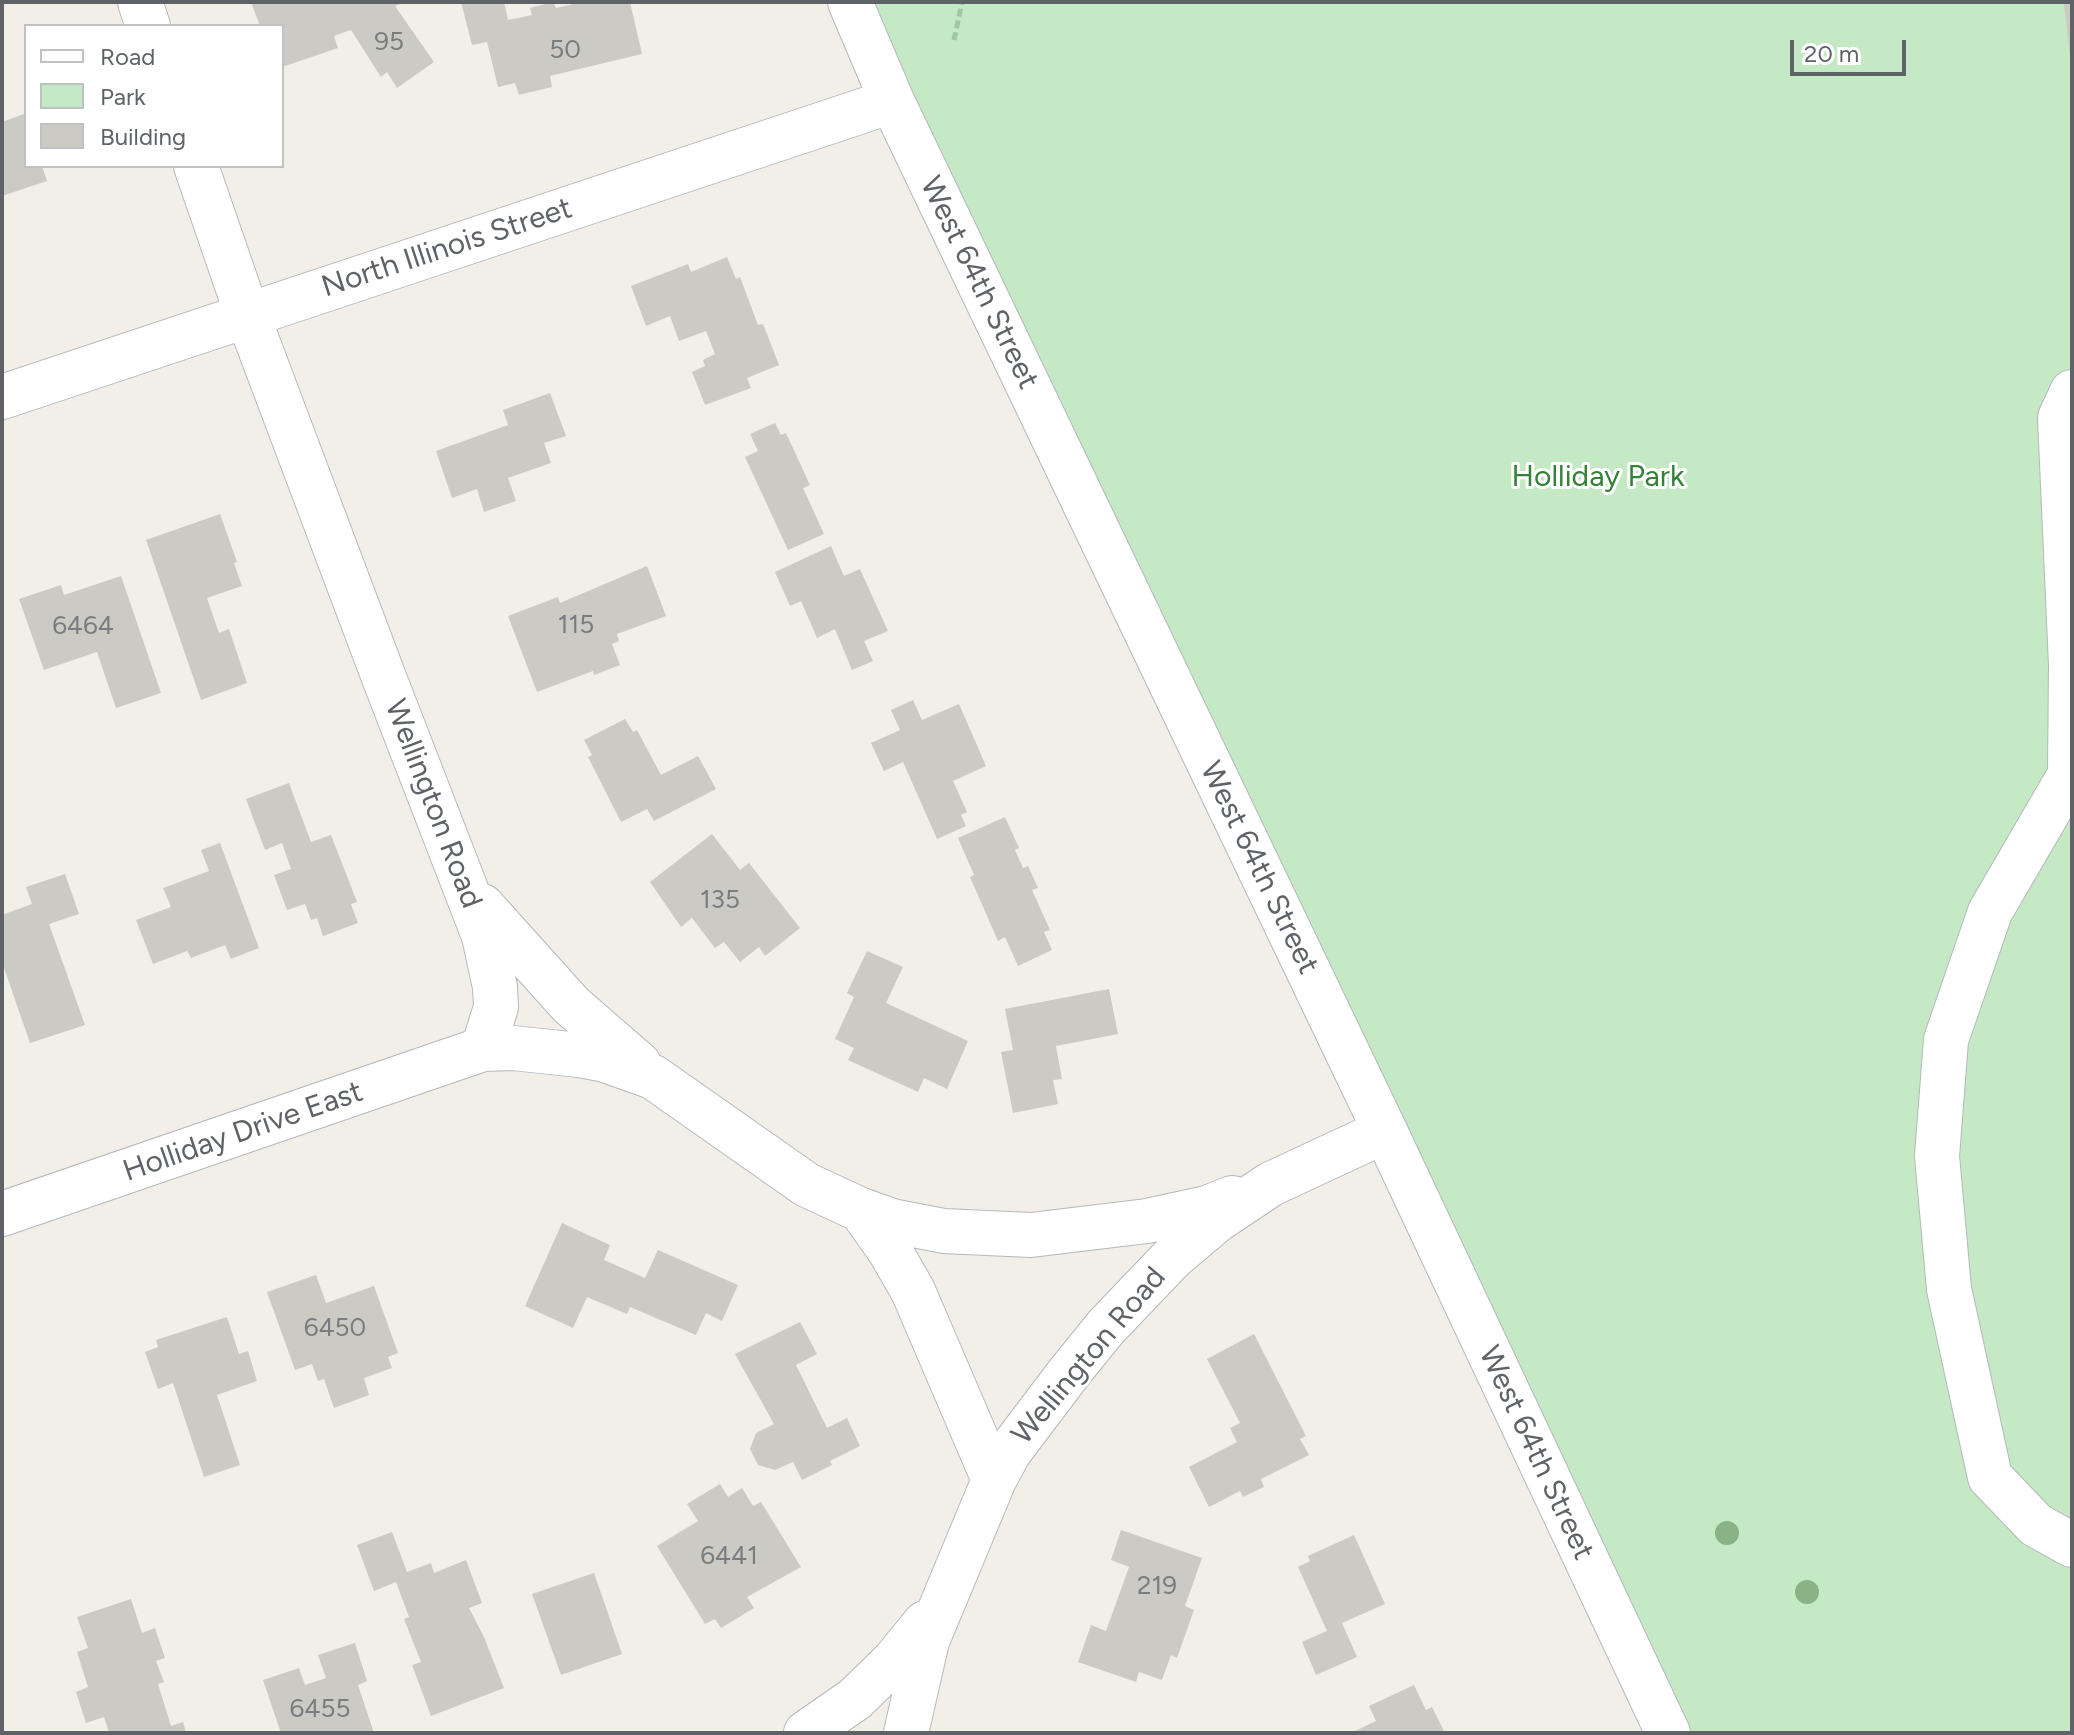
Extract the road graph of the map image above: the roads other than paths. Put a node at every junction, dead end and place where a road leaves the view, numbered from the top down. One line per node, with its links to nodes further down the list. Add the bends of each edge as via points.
1 (140, 2): 3 (street)
2 (850, 2): 4 (street, West 64th Street)
3 (147, 24)
4 (892, 101): 6 (street, North Illinois Street); 13 (street, West 64th Street)
5 (197, 168): 6 (street, Wellington Road)
6 (247, 314): 8 (street, North Illinois Street); 10 (street, Wellington Road)
7 (2072, 392): 9 (street, via 2060,418)
8 (2, 397)
9 (2071, 772): 18 (street, via 1990,912 1946,1040 1937,1156 1949,1289 1990,1477 2036,1525)
10 (458, 866): 11 (street, Wellington Road, via 484,936 495,987 496,1007); 12 (street, via 480,905 525,956)
11 (483, 1049): 12 (street, Wellington Road, via 579,1055); 16 (street, Holliday Drive East)
12 (653, 1077): 15 (street, Wellington Road, via 807,1185)
13 (1385, 1131): 14 (street, Wellington Road); 22 (street, West 64th Street)
14 (1271, 1184): 15 (street, Wellington Road, via 1207,1208 1060,1234 954,1232); 17 (street, Wellington Road, via 1172,1258 1106,1327 1027,1425)
15 (861, 1210): 17 (street, Wellington Road, via 913,1291)
16 (2, 1214)
17 (994, 1480): 19 (street, Wellington Road)
18 (2072, 1545)
19 (944, 1595): 20 (street, via 894,1661 855,1699); 21 (street, Wellington Road, via 918,1670)
20 (806, 1733)
21 (906, 1733)
22 (1668, 1733)

